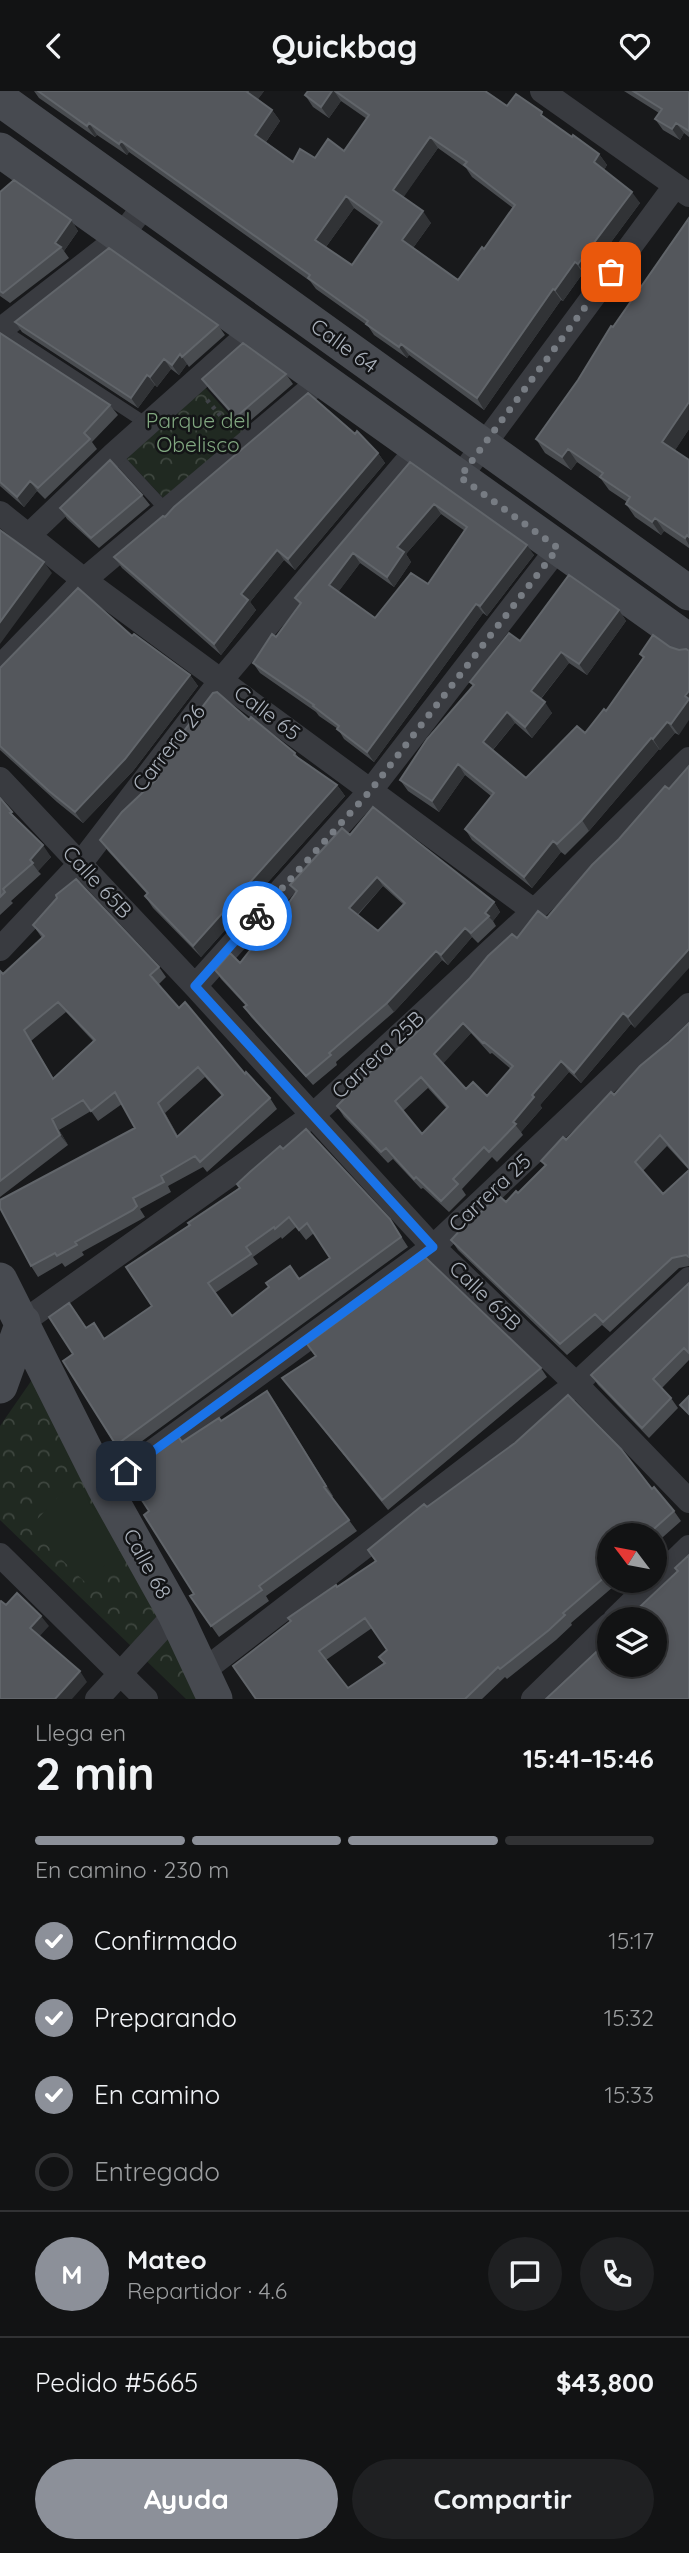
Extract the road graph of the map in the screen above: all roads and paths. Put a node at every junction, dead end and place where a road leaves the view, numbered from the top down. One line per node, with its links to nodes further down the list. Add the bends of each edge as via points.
1 (542, 91): 4 (street)
2 (0, 99): 5 (street, Calle 64)
3 (0, 150): 6 (street, Calle 64)
4 (682, 190): 13 (street)
5 (146, 204): 6 (street); 13 (street, Calle 64)
6 (121, 236): 7 (street); 8 (street, Calle 64)
7 (0, 329): 11 (lane)
8 (253, 330): 9 (street, Calle 64); 10 (street)
9 (322, 380): 12 (street); 14 (street, Calle 64)
10 (192, 383): 11 (street); 12 (path)
11 (148, 424): 15 (street)
12 (245, 444): 17 (street)
13 (483, 446): 16 (street); 22 (street, Calle 64)
14 (418, 448): 16 (street, Calle 64); 25 (street, Carrera 26)
15 (114, 454): 17 (lane); 19 (street)
16 (460, 477): 20 (street, Calle 64)
17 (166, 510): 21 (street)
18 (0, 513): 19 (street, Calle 65)
19 (29, 535): 21 (street, Calle 65)
20 (558, 548): 23 (street, Calle 64); 28 (street)
21 (84, 580): 24 (street); 25 (street, Calle 65)
22 (689, 593)
23 (689, 641)
24 (0, 667)
25 (222, 679): 28 (street, Calle 65); 29 (street, Carrera 26)
26 (689, 759): 30 (street, Carrera 25B)
27 (0, 779): 29 (street, Calle 65B)
28 (371, 790): 30 (street, Calle 65); 32 (street)
29 (80, 864): 31 (street, Carrera 26); 32 (street, Calle 65B)
30 (534, 911): 34 (street, Carrera 25B)
31 (0, 949)
32 (195, 986): 34 (street, Calle 65B)
33 (689, 1005): 35 (street, Carrera 25)
34 (312, 1116): 35 (street, Calle 65B); 38 (street, Carrera 25B)
35 (433, 1247): 39 (street, Calle 65B); 41 (street, Carrera 25)
36 (689, 1279): 39 (street)
37 (0, 1280): 38 (street, Calle 68)
38 (23, 1322): 40 (street); 41 (street, Calle 68)
39 (576, 1384): 42 (street, Calle 65B); 49 (street)
40 (0, 1386)
41 (104, 1486): 46 (street, Calle 68)
42 (689, 1501)
43 (689, 1547): 45 (street)
44 (0, 1555): 48 (street)
45 (627, 1607)
46 (175, 1614): 48 (street); 49 (street, Calle 68)
47 (597, 1637): 52 (street)
48 (120, 1674): 50 (street); 51 (street)
49 (208, 1685)
50 (97, 1699)
51 (146, 1699)
52 (533, 1699)

